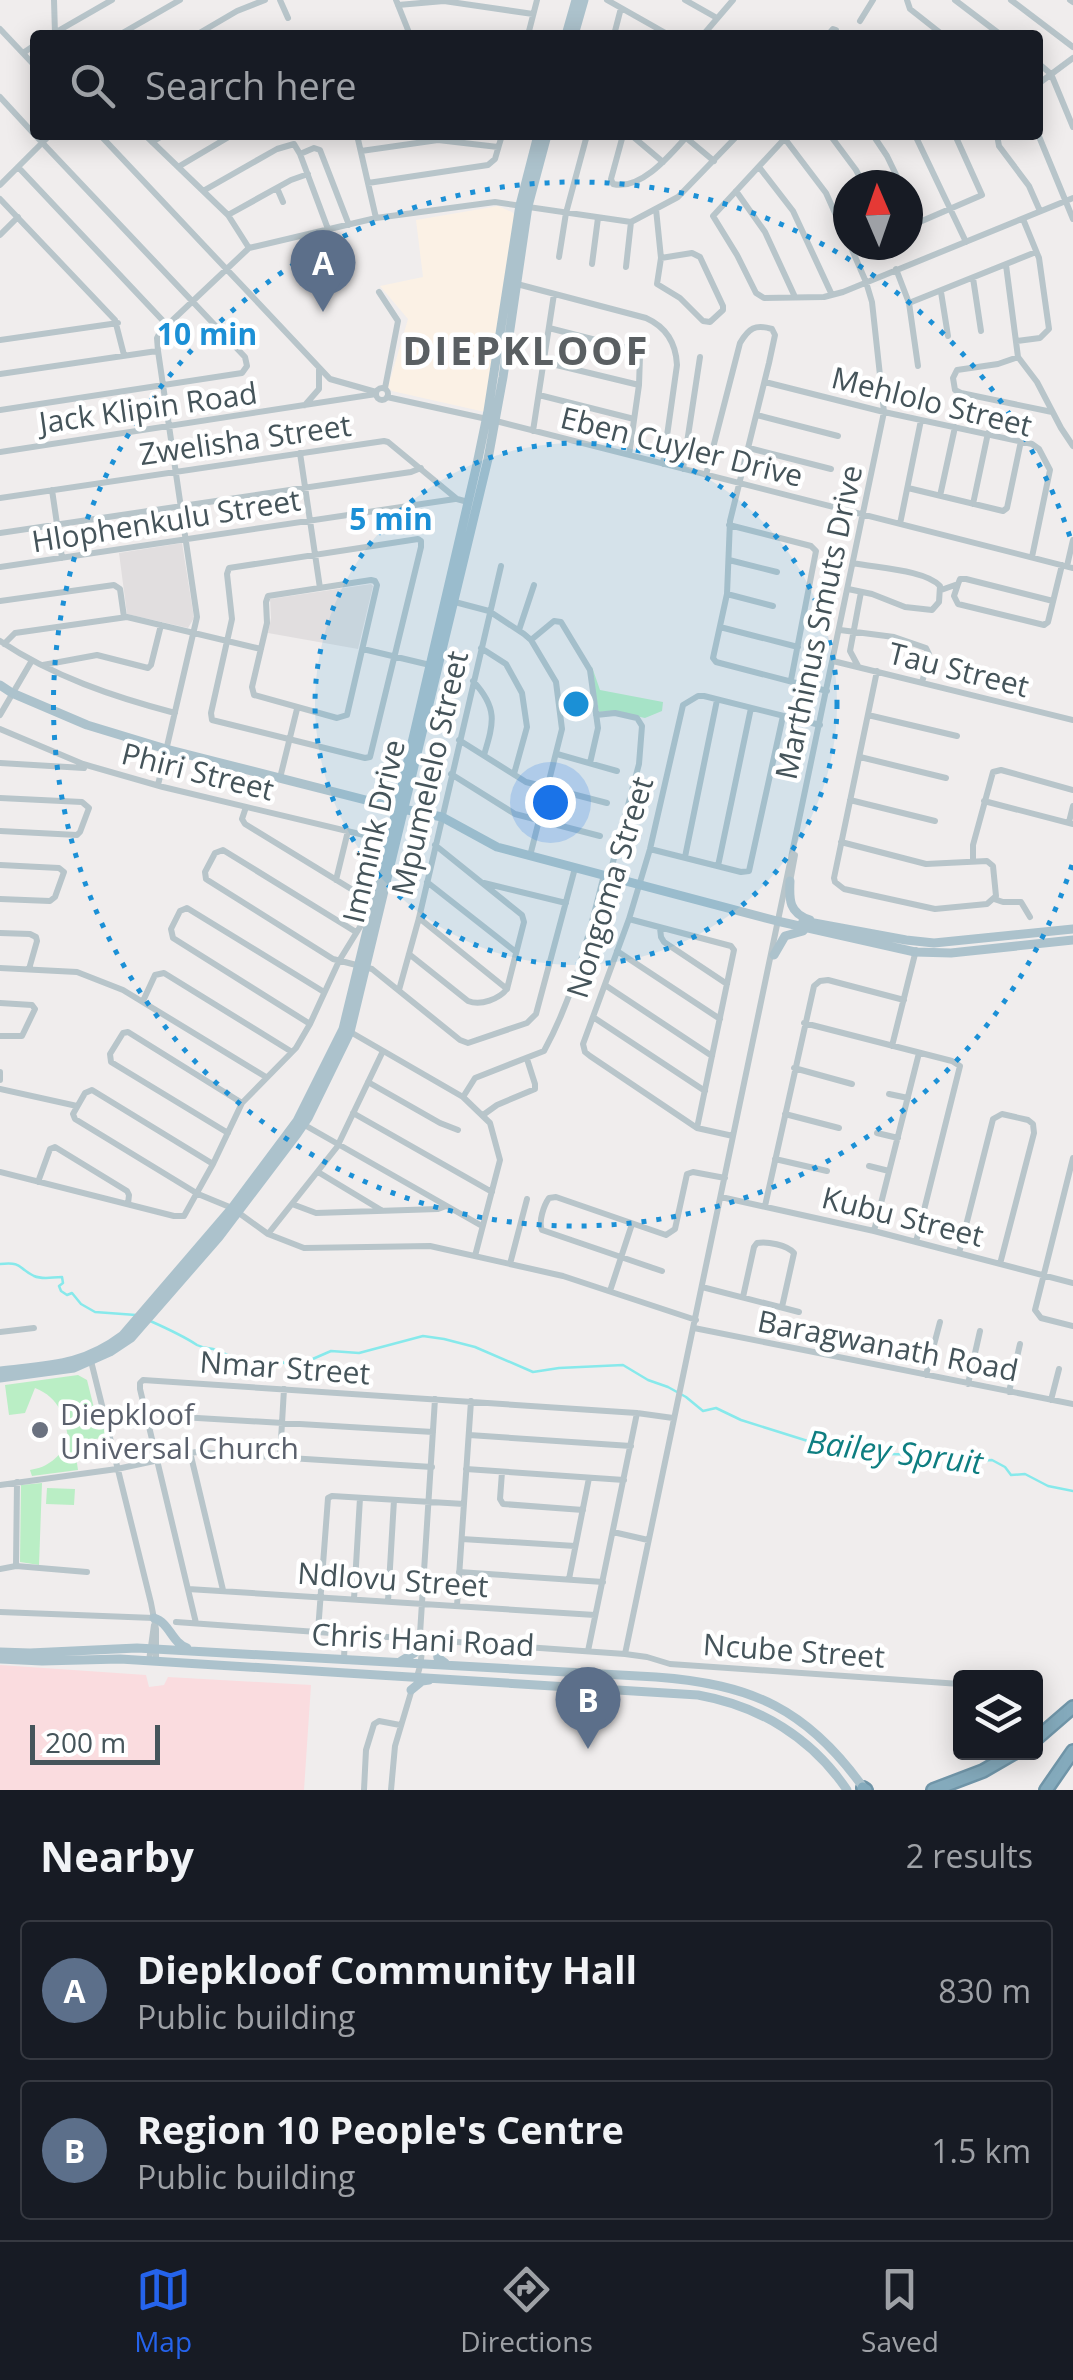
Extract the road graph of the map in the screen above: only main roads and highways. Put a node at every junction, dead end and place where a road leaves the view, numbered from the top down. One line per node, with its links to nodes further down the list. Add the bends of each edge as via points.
1 (576, 0): 3 (main road)
2 (584, 0): 4 (main road)
3 (567, 30)
4 (575, 30)
5 (537, 140): 7 (main road, Immink Drive)
6 (545, 140): 7 (main road, Immink Drive)
7 (524, 206): 9 (main road, Immink Drive, via 491,420)
8 (0, 686): 9 (main road, via 87,725 166,749)
9 (404, 807): 11 (main road, via 442,817 492,845); 16 (main road, Immink Drive); 16 (main road, Immink Drive, via 389,841)
10 (790, 881): 11 (main road, via 794,912)
11 (821, 928): 14 (main road); 15 (main road, via 790,933)
12 (1073, 930): 14 (main road)
13 (1073, 940): 14 (main road, via 971,951)
14 (916, 947)
15 (774, 955)
16 (363, 967): 17 (main road, Immink Drive, via 346,1030 300,1123 143,1320 90,1359)
17 (0, 1375)
18 (154, 1621): 20 (main road)
19 (450, 1641): 23 (main road, via 438,1653)
20 (193, 1650): 21 (main road, Chris Hani Road); 23 (main road, Chris Hani Road)
21 (0, 1652)
22 (0, 1659): 24 (main road, Chris Hani Road, via 101,1658)
23 (453, 1665): 30 (main road, Chris Hani Road, via 732,1688 813,1732)
24 (395, 1675): 25 (main road, Chris Hani Road); 25 (main road)
25 (413, 1683): 31 (main road, Chris Hani Road, via 447,1678 726,1701 798,1738)
26 (1073, 1707): 27 (highway)
27 (1043, 1733)
28 (1073, 1751): 33 (highway)
29 (1002, 1760): 32 (highway)
30 (865, 1789)
31 (847, 1790)
32 (933, 1790)
33 (1046, 1790)

